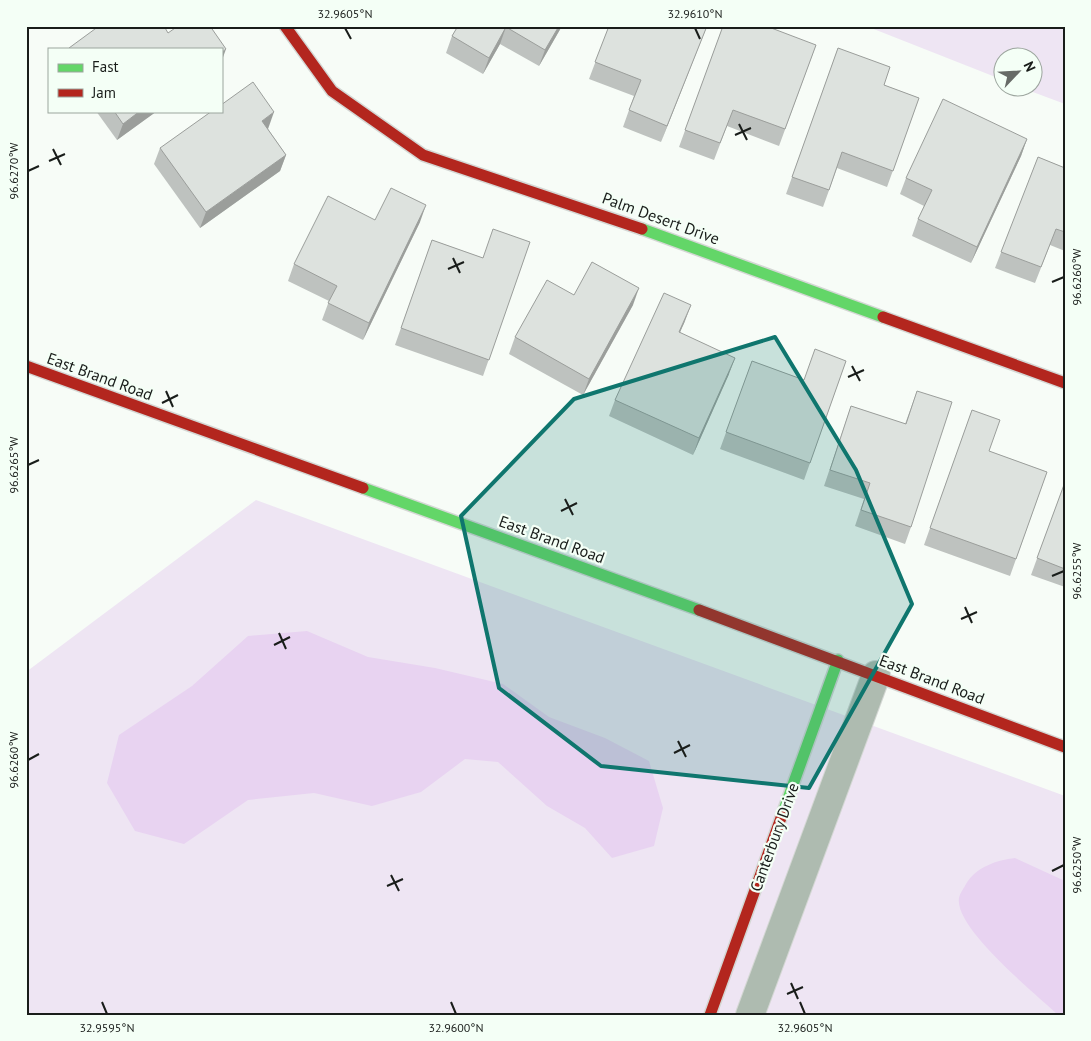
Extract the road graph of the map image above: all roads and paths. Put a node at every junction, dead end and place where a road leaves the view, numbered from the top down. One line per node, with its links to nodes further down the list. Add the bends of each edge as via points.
1 (284, 26): 3 (street, Palm Desert Drive, via 332,90 423,155 585,208)
2 (26, 366): 4 (street, East Brand Road)
3 (1065, 383)
4 (838, 660): 5 (street, East Brand Road); 7 (street, Canterbury Drive)
5 (876, 674): 6 (street, East Brand Road); 8 (street)
6 (1065, 747)
7 (710, 1015)
8 (750, 1015)

